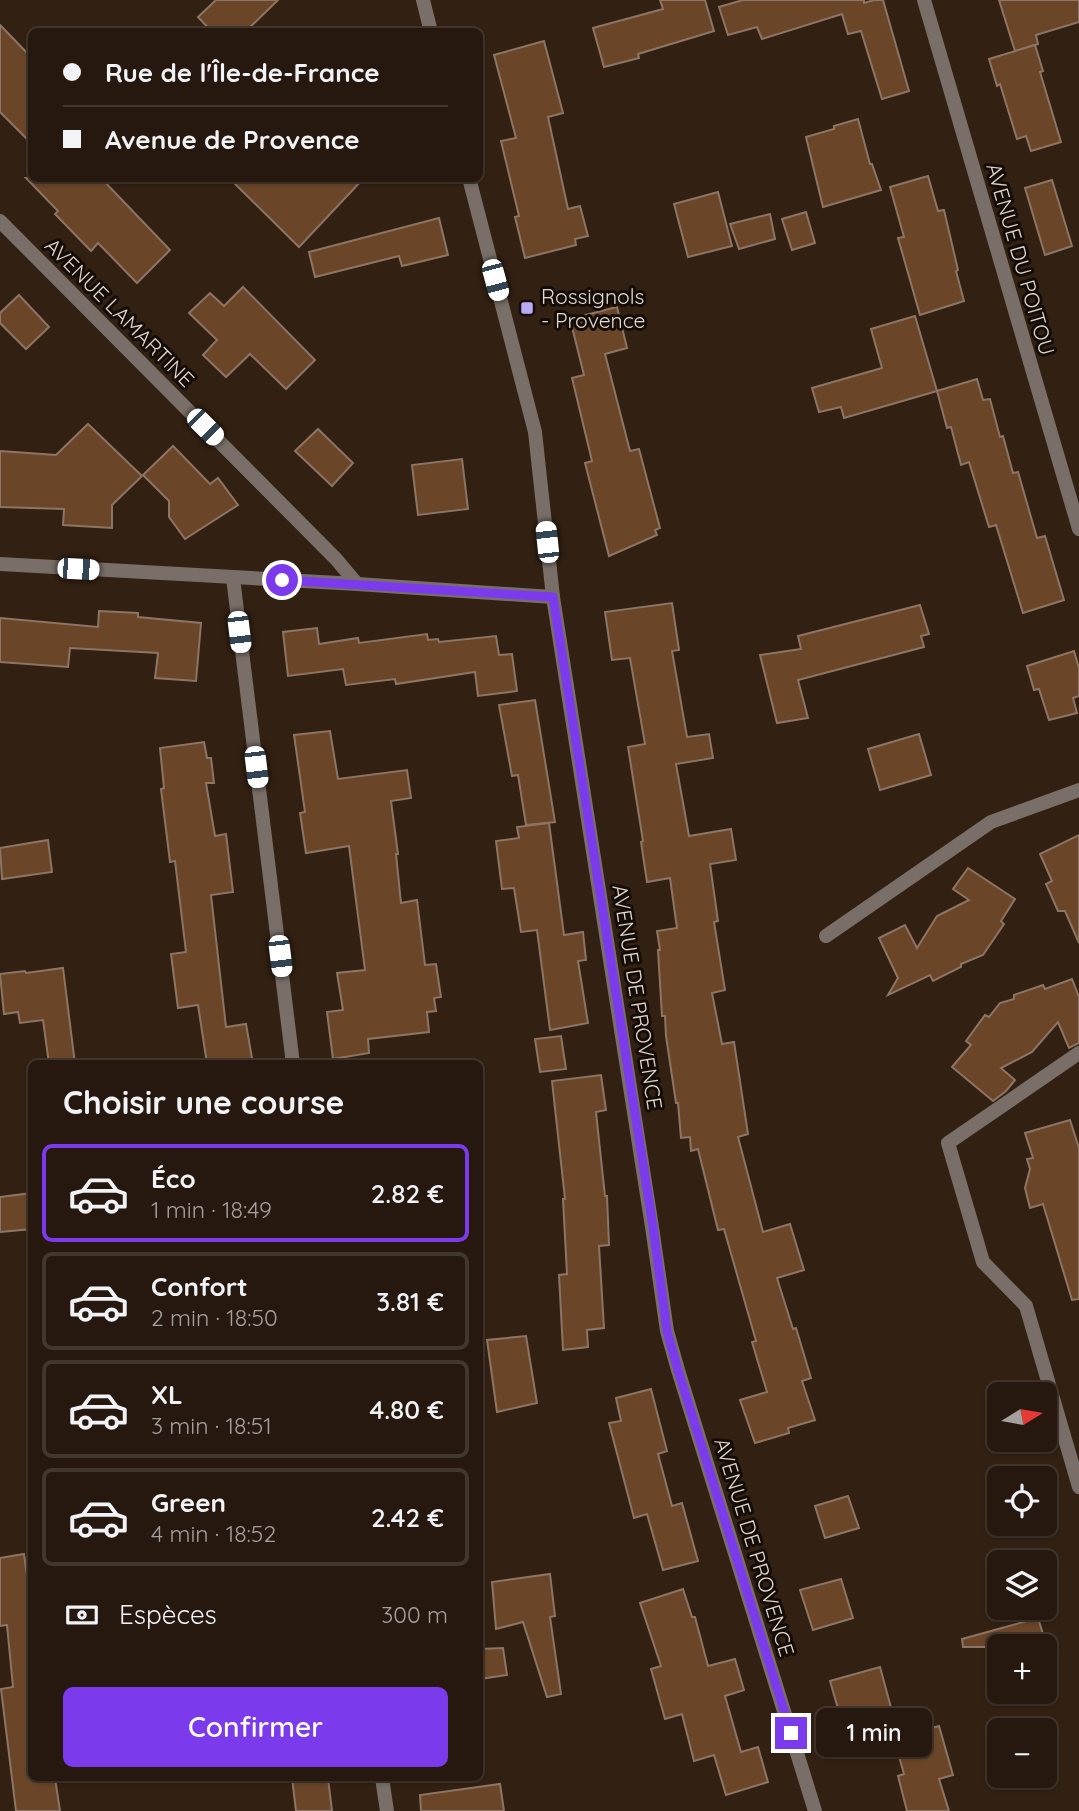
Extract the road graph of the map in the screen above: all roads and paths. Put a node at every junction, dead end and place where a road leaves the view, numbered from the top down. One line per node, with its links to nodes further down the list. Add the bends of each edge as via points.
1 (423, 0): 3 (street)
2 (924, 0): 6 (street, AVENUE DU POITOU)
3 (430, 28)
4 (470, 182): 10 (street, AVENUE DE PROVENCE, via 535,432)
5 (0, 221): 9 (street, AVENUE LAMARTINE)
6 (1079, 529)
7 (0, 564): 8 (street)
8 (233, 578): 9 (street); 14 (street)
9 (357, 584): 10 (street)
10 (553, 597): 18 (street, AVENUE DE PROVENCE, via 667,1331)
11 (1079, 790): 12 (street, via 991,822)
12 (826, 936)
13 (1079, 1053): 15 (street, via 948,1143 983,1262 1026,1306)
14 (293, 1060)
15 (1079, 1487)
16 (382, 1781): 17 (street)
17 (387, 1811)
18 (815, 1811)

